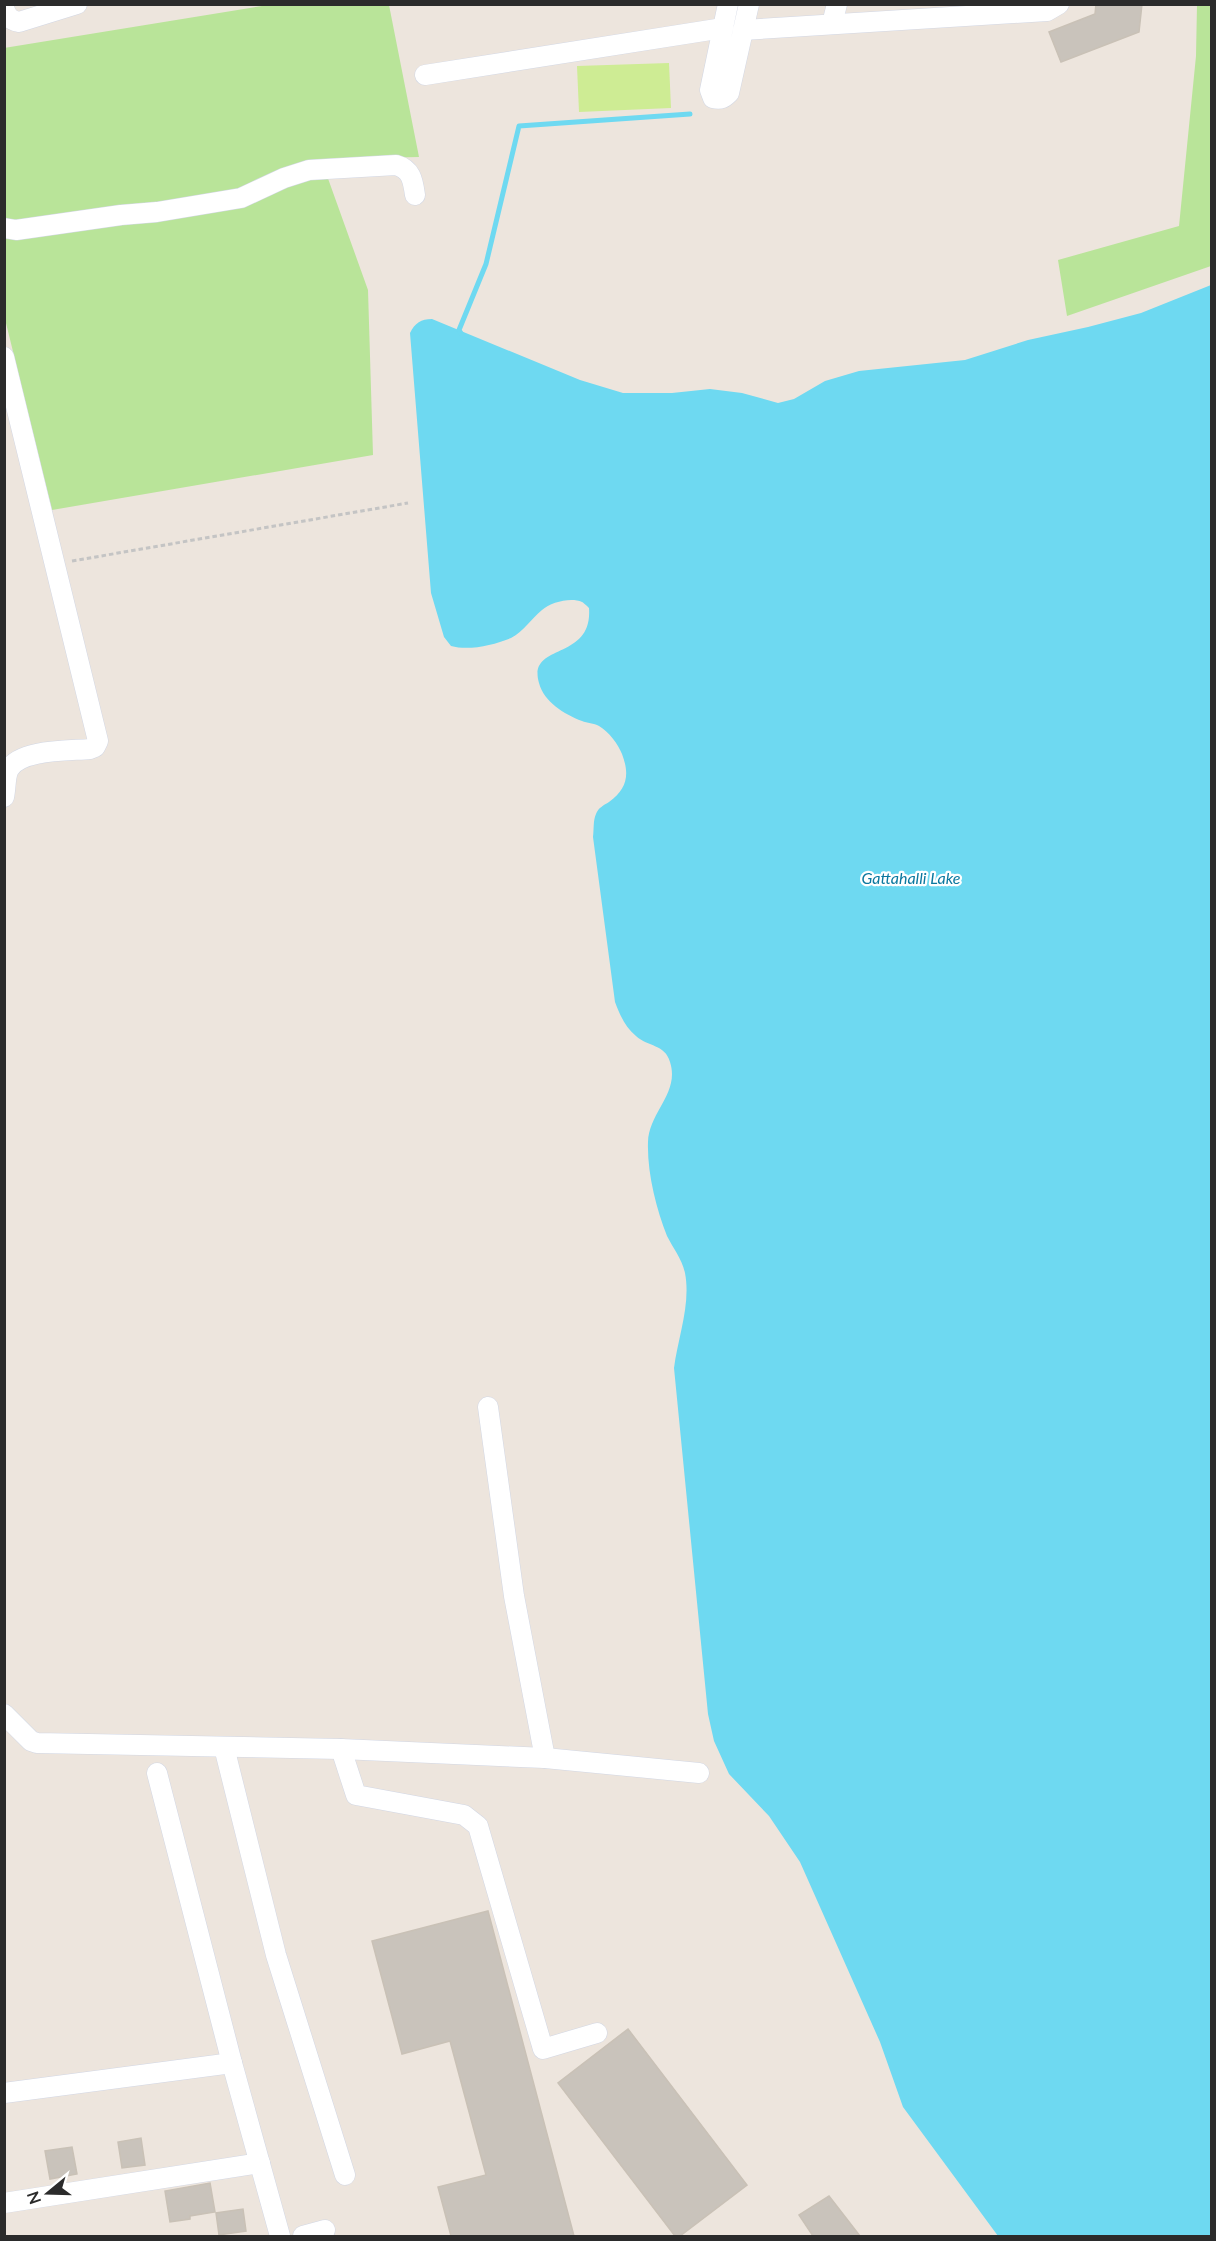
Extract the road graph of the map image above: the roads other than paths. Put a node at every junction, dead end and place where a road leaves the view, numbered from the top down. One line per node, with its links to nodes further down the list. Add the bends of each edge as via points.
1 (77, 4): 6 (street, via 19,22 7,16)
2 (728, 4): 8 (street)
3 (749, 4): 9 (street)
4 (837, 4): 7 (street)
5 (1059, 4): 7 (street, via 1047,11)
6 (4, 8)
7 (832, 24): 9 (street)
8 (723, 28): 9 (street, via 710,90 713,98 718,99 729,93); 10 (street)
9 (743, 30)
10 (425, 75)
11 (415, 195): 12 (street, via 413,178 404,167 396,165 309,170 241,198 209,205 16,230)
12 (4, 228)
13 (4, 357): 14 (street, via 98,741 90,749 30,755 16,761 9,770)
14 (4, 797)
15 (488, 1407): 19 (street, via 514,1596)
16 (4, 1714): 17 (street, via 37,1743)
17 (224, 1747): 18 (street); 26 (street, via 276,1955)
18 (341, 1749): 19 (street); 22 (street, via 356,1795 464,1815 478,1826 543,2049)
19 (545, 1758): 21 (street)
20 (157, 1773): 23 (street)
21 (699, 1773)
22 (597, 2033)
23 (232, 2063): 24 (street); 25 (street)
24 (4, 2093)
25 (260, 2163): 27 (street); 29 (street)
26 (345, 2175)
27 (4, 2203)
28 (325, 2230): 30 (street)
29 (280, 2236)
30 (303, 2236)

